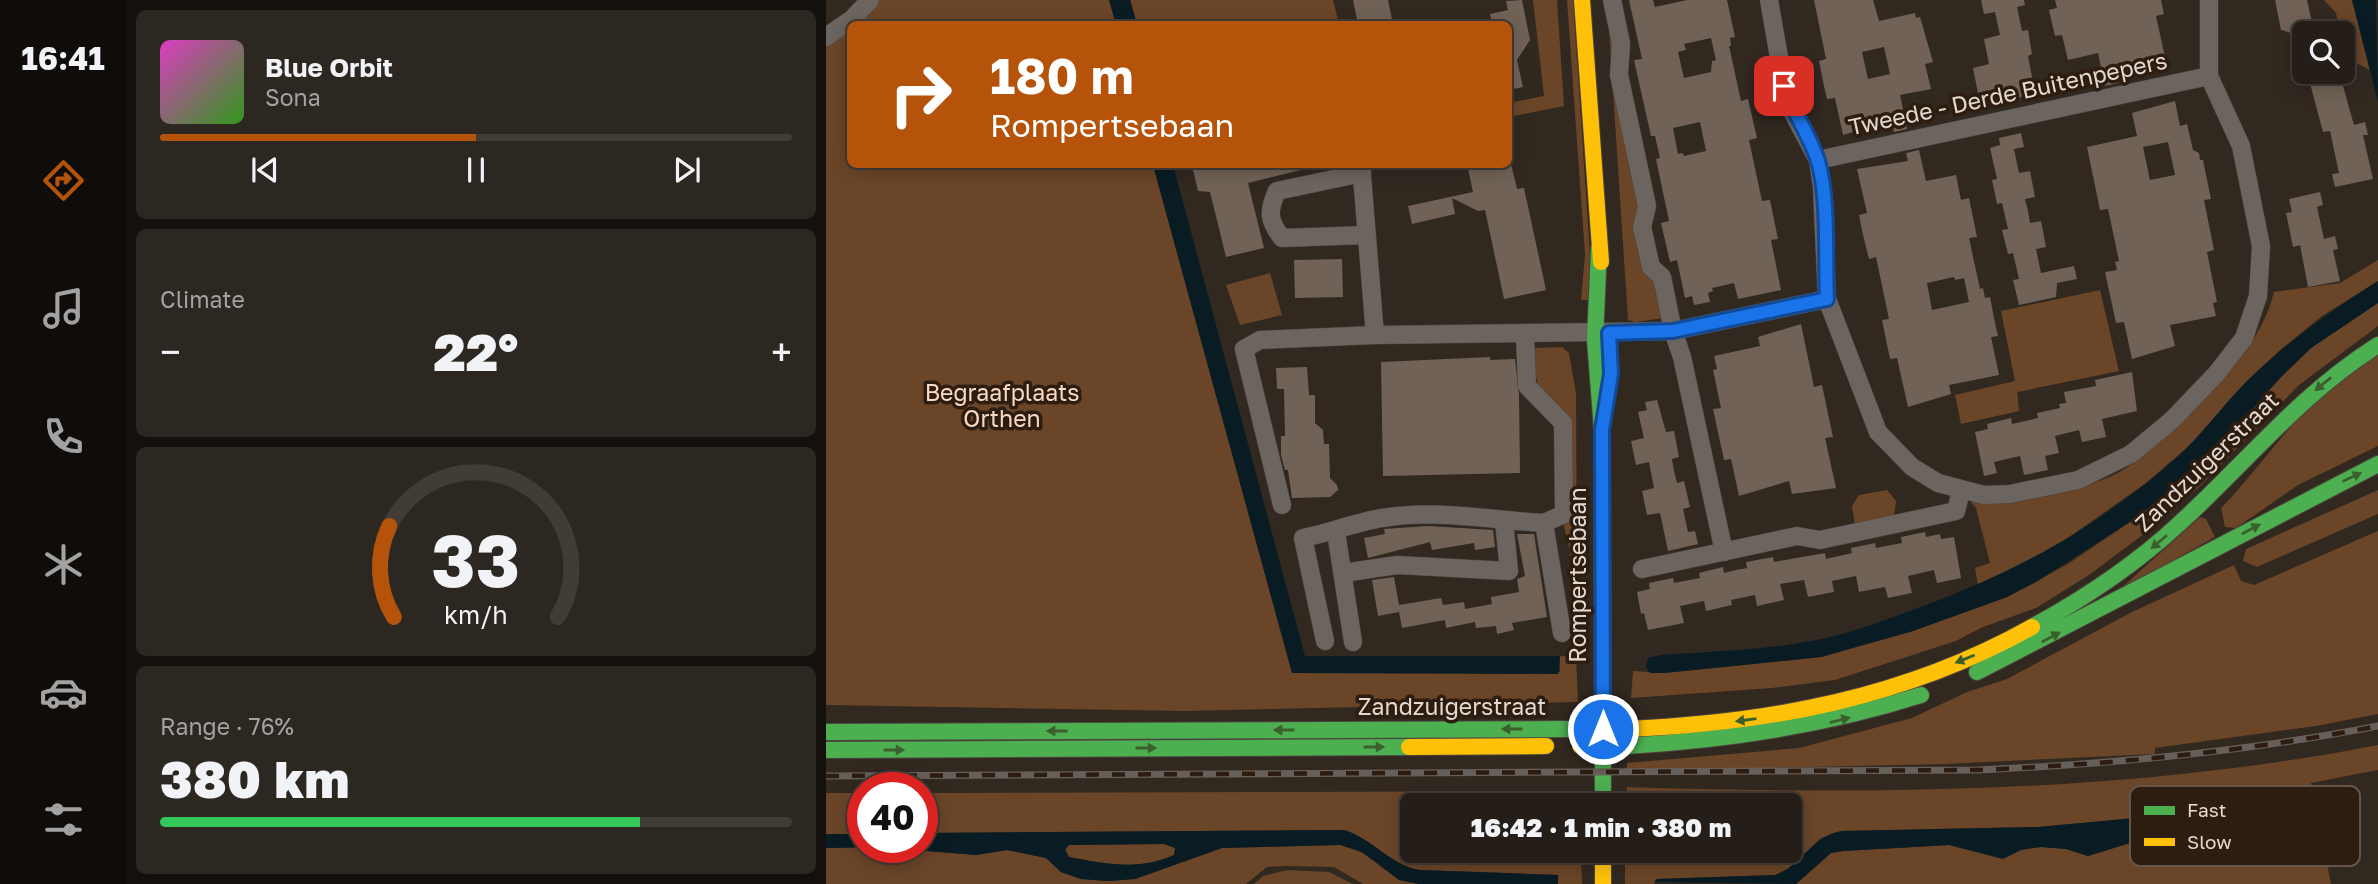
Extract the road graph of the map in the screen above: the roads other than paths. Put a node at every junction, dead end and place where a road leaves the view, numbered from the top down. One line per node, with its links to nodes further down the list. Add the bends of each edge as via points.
1 (870, 0): 6 (street)
2 (1582, 0): 15 (main road, Rompertsebaan)
3 (1612, 0): 14 (street, via 1621,43 1619,75 1647,206 1642,227 1651,267 1662,276)
4 (1769, 0): 10 (street, via 1784,86)
5 (2210, 0): 9 (street)
6 (849, 21)
7 (847, 22): 8 (street)
8 (826, 37)
9 (2209, 75): 10 (street, Tweede - Derde Buitenpepers); 20 (street, via 2241,146 2260,246 2258,296 2244,338 2172,420 2105,469 2078,480 2010,494)
10 (1818, 160): 13 (street)
11 (1361, 169): 12 (street); 12 (street, via 1277,191 1269,210 1272,225 1282,238)
12 (1366, 235): 16 (street)
13 (1827, 299): 14 (street); 20 (street, via 1878,432 1912,467)
14 (1673, 331): 15 (street); 25 (street)
15 (1601, 333): 17 (street); 33 (main road, Rompertsebaan, via 1611,374 1602,430)
16 (1375, 335): 17 (street); 21 (street, via 1260,340 1244,349)
17 (1525, 335): 23 (street, Rompertsebaan, via 1527,386 1563,423 1564,514)
18 (2378, 345): 31 (main road, Zandzuigerstraat, one-way to 31, bridge, via 2320,386 2205,502 2155,545 2090,592 1976,655 1821,707 1704,725 1626,729)
19 (2378, 464): 32 (main road, Zandzuigerstraat, one-way to 19, bridge, via 1626,746 1755,737 1871,712 1983,670)
20 (1961, 491): 25 (street, via 1956,511 1820,540 1797,536)
21 (1282, 505)
22 (1504, 521): 23 (street, Rompertsebaan); 24 (street, Rompertsebaan, via 1468,514 1381,518); 27 (street, via 1509,571 1397,565)
23 (1545, 523): 28 (street, Rompertsebaan)
24 (1336, 532): 27 (street); 29 (street, Rompertsebaan, via 1303,538)
25 (1724, 552): 26 (street)
26 (1642, 569)
27 (1343, 573): 30 (street)
28 (1562, 633)
29 (1325, 641)
30 (1353, 642)
31 (826, 732)
32 (826, 750)
33 (1603, 793)
34 (1603, 863): 35 (main road)
35 (1603, 884)

